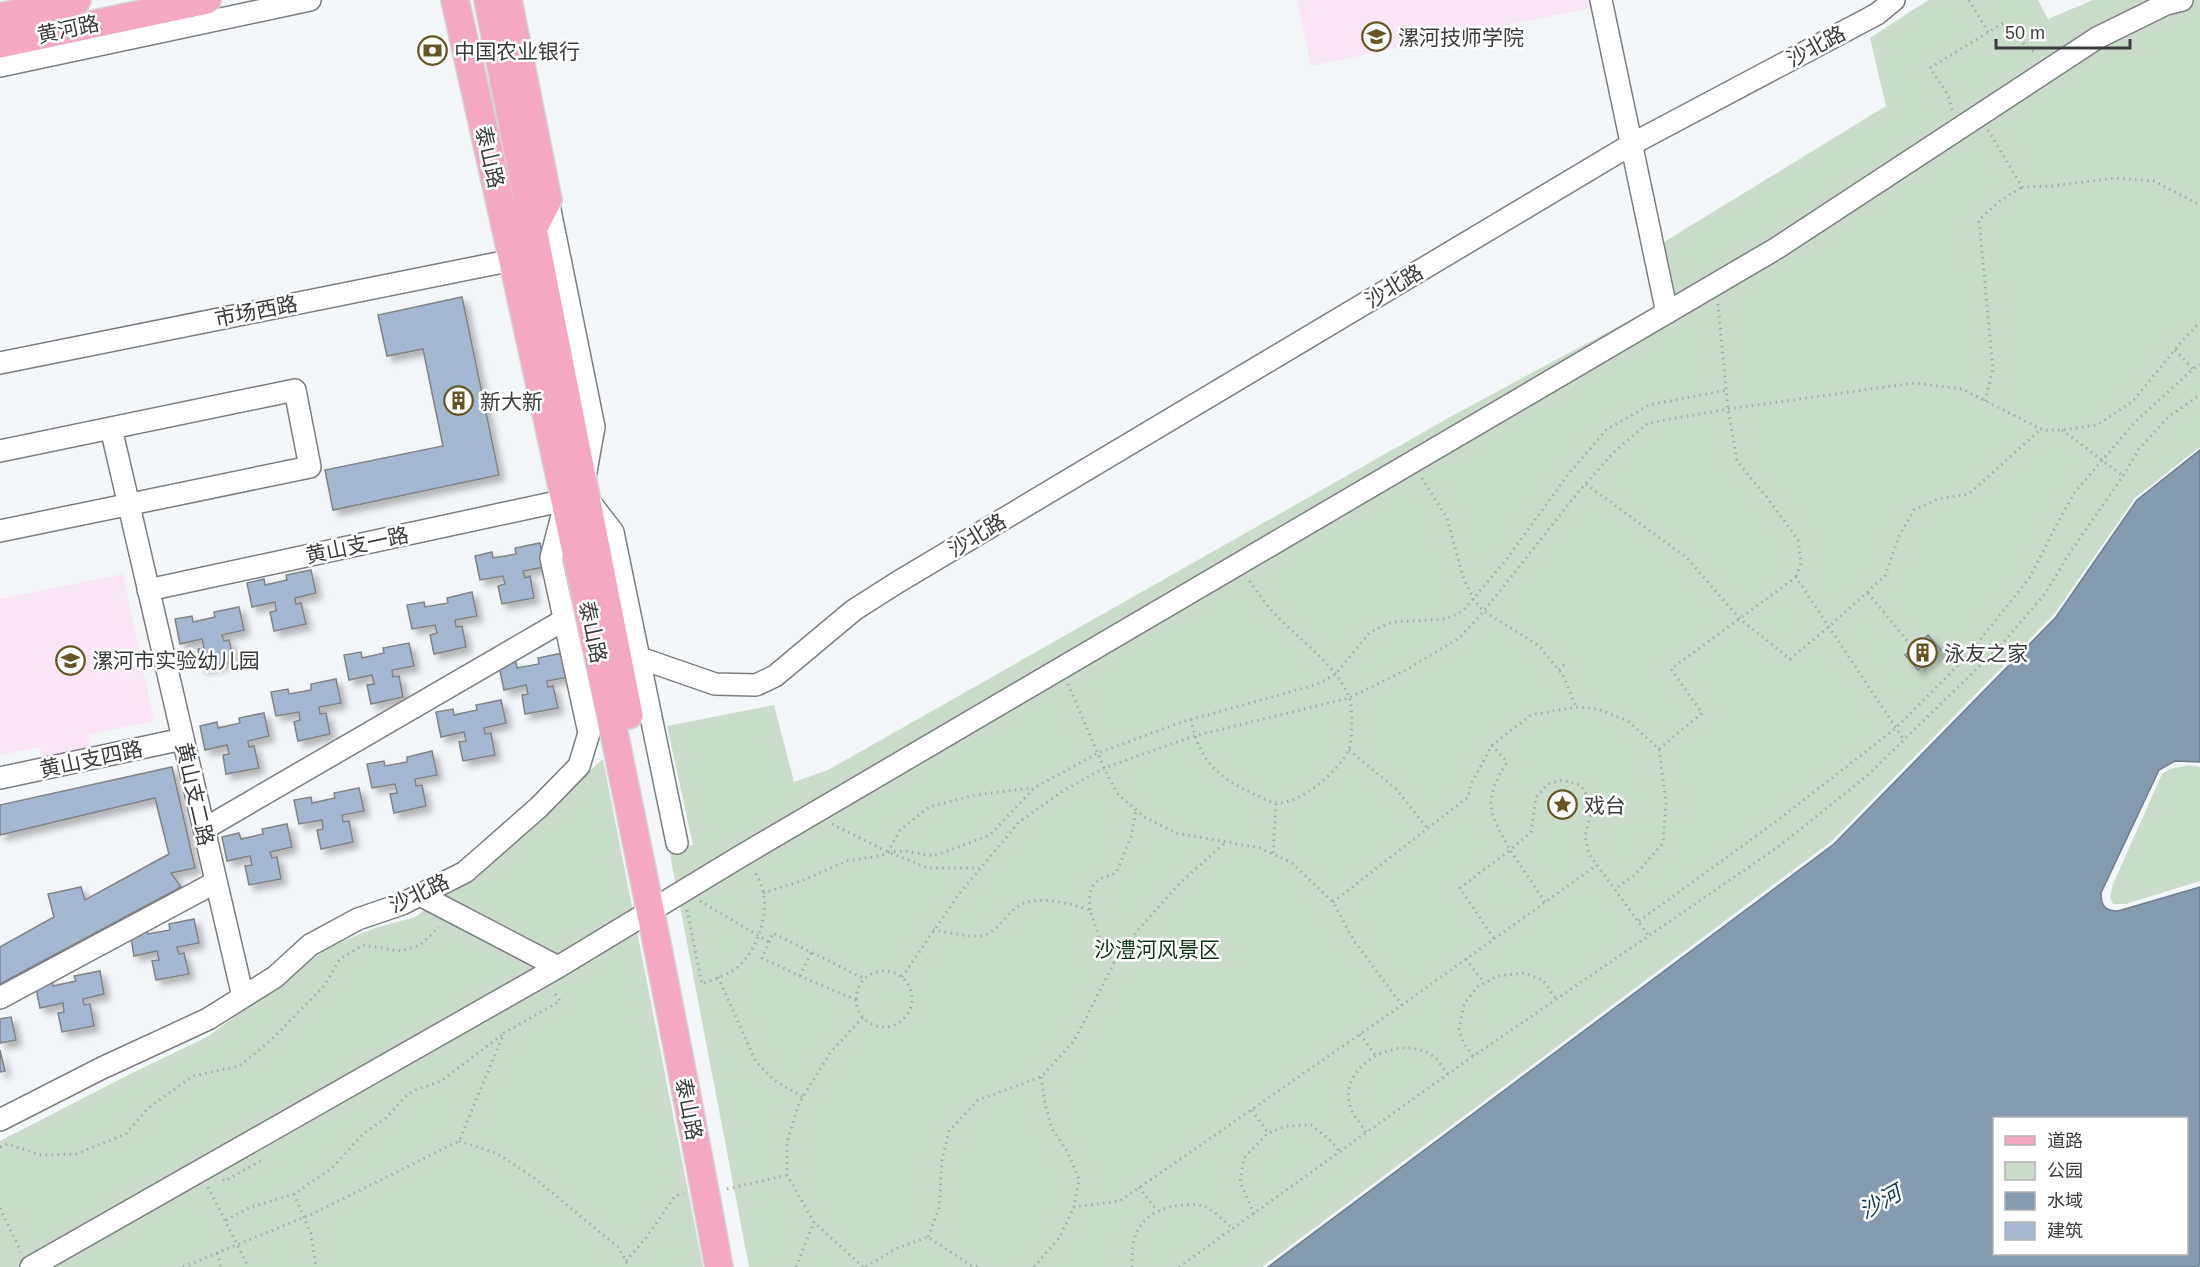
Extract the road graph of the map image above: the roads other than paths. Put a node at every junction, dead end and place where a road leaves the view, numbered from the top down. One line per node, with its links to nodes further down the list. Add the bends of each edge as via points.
1 (76, 0): 10 (main road, 黄河路)
2 (207, 0): 11 (main road, 黄河路)
3 (310, 0): 12 (street)
4 (455, 0): 16 (main road, 泰山路)
5 (488, 0): 15 (main road, 泰山路)
6 (508, 0): 14 (main road)
7 (1601, 0): 13 (street)
8 (1894, 0): 13 (street, 沙北路, via 1876,14)
9 (2182, 0): 17 (street, via 2097,38 1776,248)
10 (0, 17)
11 (0, 44)
12 (0, 66)
13 (1632, 144): 17 (street); 26 (street, 沙北路, via 898,582 854,610 775,676 756,685 715,684)
14 (548, 200): 15 (main road); 21 (street, 沙北路, via 594,427)
15 (533, 229): 21 (main road, 泰山路)
16 (513, 260): 18 (street, 市场西路); 21 (main road, 泰山路)
17 (1667, 313): 33 (street)
18 (0, 363)
19 (111, 428): 20 (street); 22 (street, 黄山支二路); 22 (street, via 295,390 310,467)
20 (0, 451)
21 (579, 494): 24 (street, 黄山支一路); 25 (street, 沙北路, via 551,558); 26 (street, via 613,532); 33 (main road, 泰山路)
22 (128, 503): 23 (street); 24 (street, 黄山支二路)
23 (0, 531)
24 (148, 590): 27 (street, 黄山支二路)
25 (564, 620): 29 (street); 32 (street, 沙北路, via 589,733 579,766 465,872)
26 (640, 658): 30 (street)
27 (183, 739): 28 (street, 黄山支四路); 29 (street, 黄山支二路)
28 (0, 778)
29 (204, 829): 31 (street, 黄山支二路)
30 (677, 843)
31 (216, 882): 35 (street, 黄山支二路); 36 (street)
32 (420, 895): 34 (street); 35 (street, 沙北路, via 358,919 310,945 275,977)
33 (666, 901): 34 (street); 39 (main road, 泰山路); 40 (main road, 泰山路)
34 (558, 967): 38 (street, via 199,1171)
35 (243, 997): 37 (street, 沙北路, via 208,1019)
36 (0, 998)
37 (0, 1119)
38 (27, 1262)
39 (719, 1267)
40 (736, 1267)

